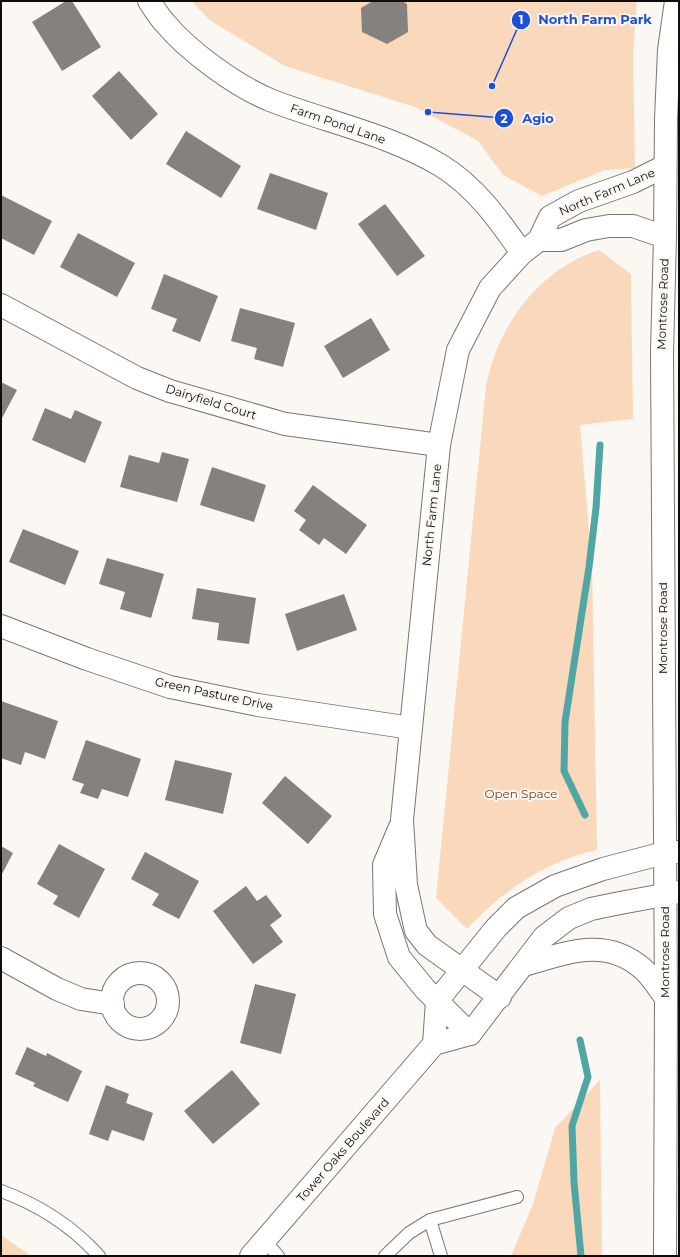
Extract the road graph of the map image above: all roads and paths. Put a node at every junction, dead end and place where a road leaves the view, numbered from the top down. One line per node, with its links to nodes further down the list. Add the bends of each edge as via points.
1 (149, 1): 5 (street, Farm Pond Lane, via 165,24 229,78 268,99 398,145 440,165 463,182)
2 (676, 1): 3 (street, Montrose Road, via 669,50)
3 (665, 166): 4 (street, Montrose Road); 5 (street, North Farm Lane, via 633,182 579,201 550,217)
4 (666, 237): 5 (street, via 633,226 609,226); 11 (street, Montrose Road, via 662,352)
5 (531, 246): 7 (street, North Farm Lane, via 490,288 458,350)
6 (1, 305): 7 (street, Dairyfield Court, via 137,378 170,391 285,424)
7 (439, 445): 9 (street, North Farm Lane)
8 (1, 626): 9 (street, Green Pasture Drive, via 170,687 258,705)
9 (411, 728): 10 (street, North Farm Lane)
10 (402, 820): 15 (street, North Farm Lane, via 406,885 416,931 427,945); 18 (street, North Farm Lane, via 384,865 385,914 399,957)
11 (672, 853): 12 (street, Montrose Road); 15 (street, via 603,869 555,886 516,908)
12 (672, 893): 14 (street, via 597,908 569,918 544,937); 17 (street, Montrose Road)
13 (1, 958): 19 (street, via 57,989 81,999)
14 (524, 965): 16 (street); 17 (street, via 579,950 610,950 644,970)
15 (462, 969): 16 (street, North Farm Lane); 18 (street)
16 (500, 997): 20 (street)
17 (666, 998): 29 (street, Montrose Road)
18 (436, 1001): 20 (street, North Farm Lane); 21 (street)
19 (113, 1004)
20 (470, 1034): 21 (street)
21 (434, 1044): 25 (street, Tower Oaks Boulevard)
22 (1, 1191): 26 (lane, via 29,1201 64,1223)
23 (517, 1197): 24 (lane)
24 (430, 1220): 27 (lane, via 409,1233); 28 (lane)
25 (265, 1251)
26 (99, 1256)
27 (385, 1256)
28 (441, 1256)
29 (665, 1256)

